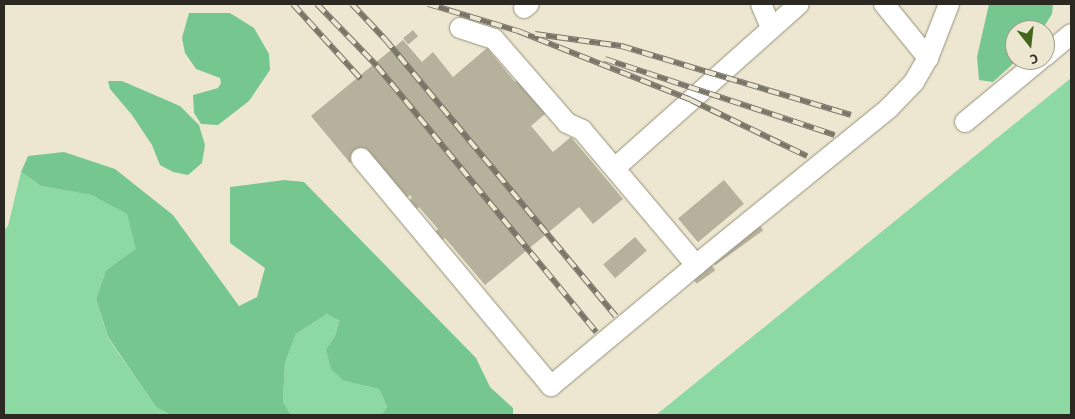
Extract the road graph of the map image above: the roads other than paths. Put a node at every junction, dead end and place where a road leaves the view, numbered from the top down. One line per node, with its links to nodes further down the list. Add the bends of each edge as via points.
1 (761, 4): 6 (lane)
2 (799, 4): 6 (lane)
3 (884, 4): 9 (lane)
4 (949, 4): 9 (lane)
5 (460, 28): 13 (lane, via 494,39 567,123 582,130)
6 (771, 28): 13 (lane)
7 (1071, 34): 8 (lane)
8 (1055, 48)
9 (928, 58): 14 (lane, via 914,82 889,108)
10 (1028, 70): 11 (lane)
11 (965, 122)
12 (361, 158): 14 (lane, via 551,386)
13 (615, 168): 14 (lane)
14 (696, 266)

